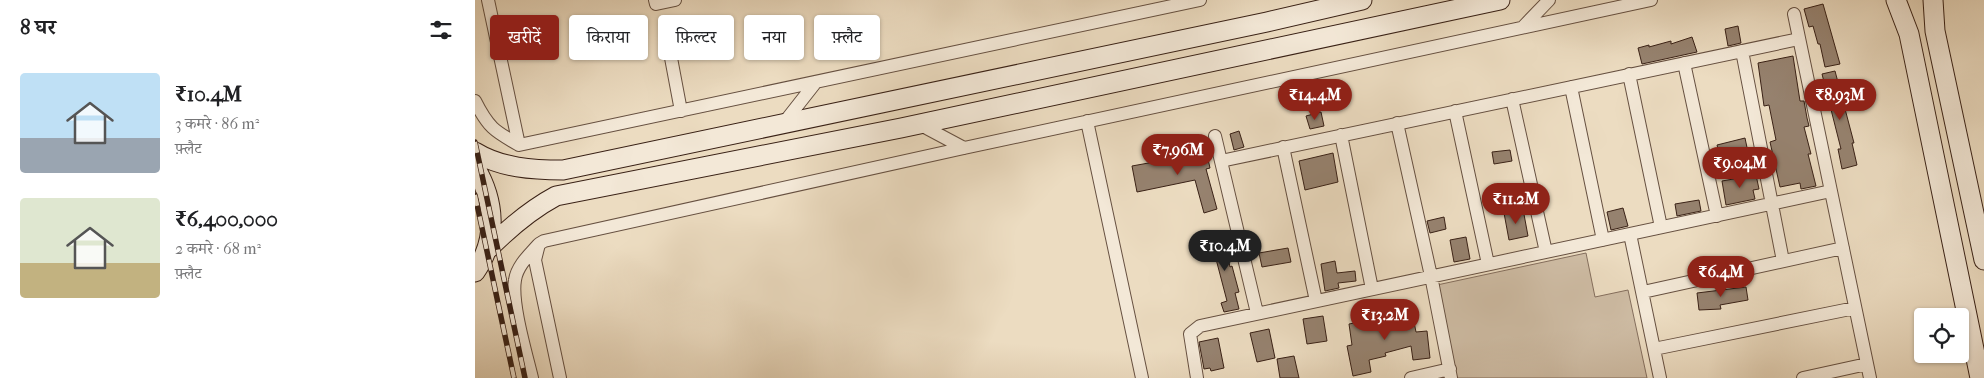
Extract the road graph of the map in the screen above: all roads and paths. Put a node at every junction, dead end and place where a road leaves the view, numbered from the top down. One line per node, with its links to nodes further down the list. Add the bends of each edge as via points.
1 (488, 0): 31 (street)
2 (655, 0): 3 (street, via 656,4)
3 (675, 0)
4 (1200, 0): 11 (street)
5 (1362, 0): 27 (street)
6 (1500, 0): 28 (street)
7 (1549, 0): 13 (street)
8 (1651, 0): 13 (street)
9 (1896, 0): 67 (street, via 1909,34)
10 (1933, 0): 46 (street, via 1935,31)
11 (1179, 2): 19 (street)
12 (1794, 14): 14 (street)
13 (1523, 27): 25 (street)
14 (1799, 38): 15 (street); 37 (street)
15 (1742, 51): 17 (street); 38 (street)
16 (671, 60): 23 (street)
17 (1684, 63): 18 (street); 39 (street)
18 (1629, 74): 20 (street); 40 (street)
19 (816, 82): 23 (street); 27 (street)
20 (1571, 87): 21 (street); 42 (street)
21 (1512, 99): 24 (street); 45 (street)
22 (475, 101): 31 (street, via 496,132)
23 (681, 110): 31 (street)
24 (1455, 111): 26 (street); 48 (street)
25 (1087, 122): 33 (street); 61 (street)
26 (1397, 123): 29 (street); 50 (street)
27 (783, 124): 34 (street, via 563,170 539,170 490,161)
28 (919, 124): 33 (street); 49 (street, via 556,196 507,229)
29 (1341, 135): 32 (street); 51 (street)
30 (1215, 136): 35 (street)
31 (519, 145)
32 (1283, 147): 35 (street); 53 (street)
33 (964, 148): 43 (street)
34 (475, 152)
35 (1221, 160): 55 (street)
36 (475, 167): 49 (street, via 484,182 492,214)
37 (1831, 191): 38 (street); 44 (street)
38 (1773, 204): 39 (street); 47 (street)
39 (1717, 216): 40 (street)
40 (1661, 227): 41 (street)
41 (1631, 234): 42 (street); 52 (street)
42 (1603, 240): 45 (street)
43 (539, 244): 59 (street, via 522,262 515,278 515,298); 60 (street, via 535,260)
44 (1843, 248): 47 (street); 54 (street)
45 (1546, 252): 48 (street)
46 (1984, 260)
47 (1783, 261): 52 (street)
48 (1488, 264): 50 (street)
49 (479, 267)
50 (1431, 276): 51 (street); 58 (street)
51 (1372, 289): 53 (street)
52 (1643, 292): 56 (street)
53 (1316, 301): 55 (street)
54 (1855, 308): 56 (street); 57 (street)
55 (1257, 313): 62 (street, via 1194,328 1189,340)
56 (1654, 349): 64 (street)
57 (1867, 364): 65 (street); 66 (street)
58 (1451, 374): 63 (street)
59 (532, 378)
60 (560, 378)
61 (1142, 378)
62 (1197, 378)
63 (1411, 378)
64 (1660, 378)
65 (1803, 378)
66 (1870, 378)
67 (1980, 378)

